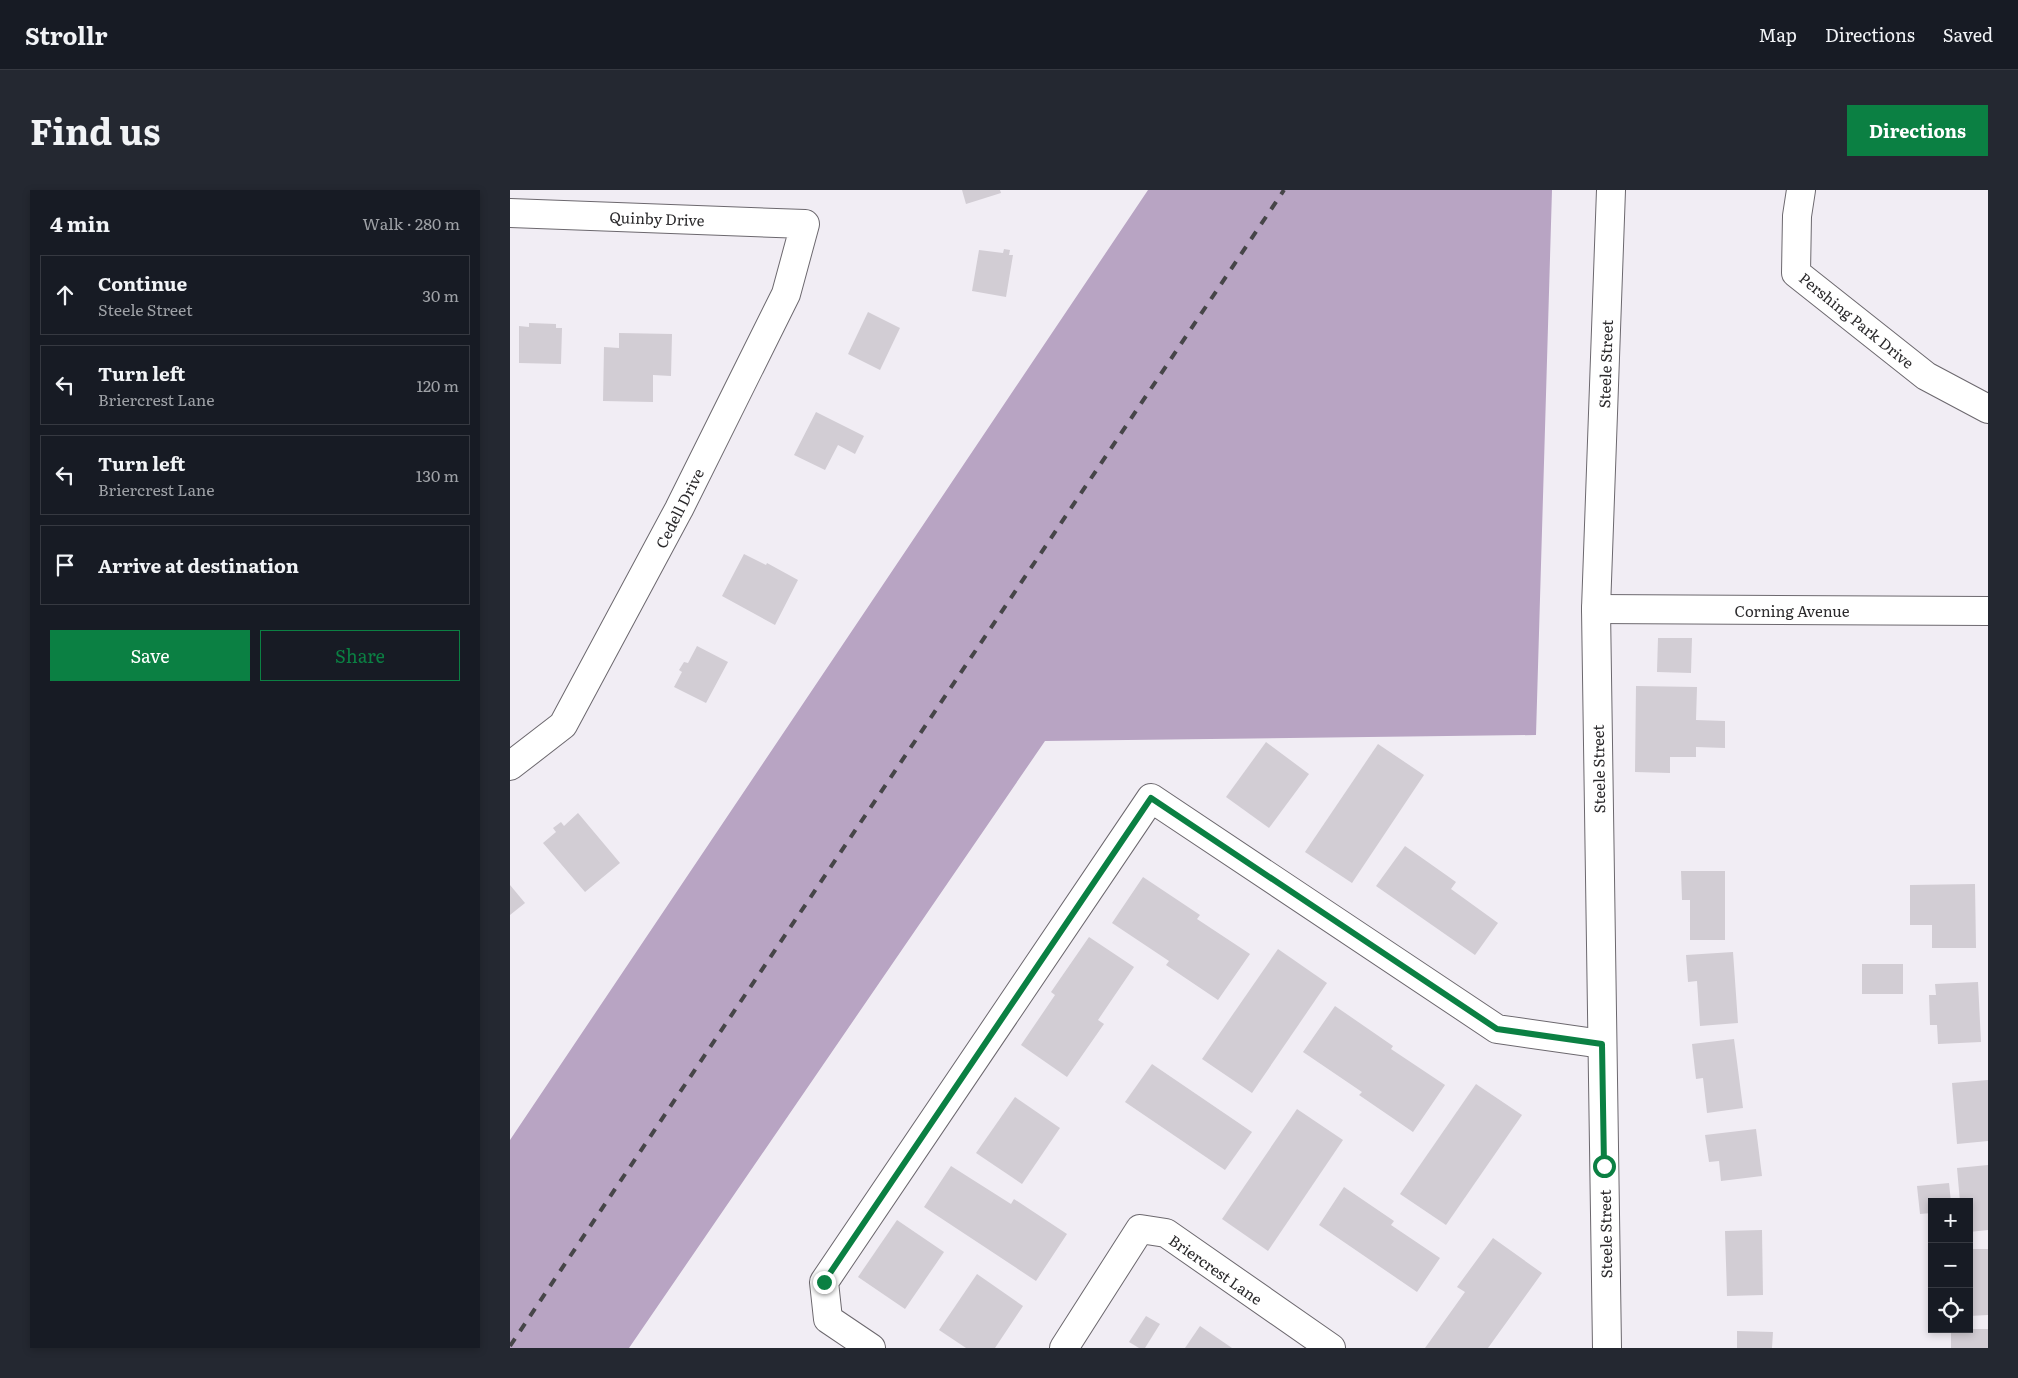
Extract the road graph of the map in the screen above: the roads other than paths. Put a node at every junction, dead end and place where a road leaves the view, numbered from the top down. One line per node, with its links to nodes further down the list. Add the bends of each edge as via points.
1 (1611, 190): 6 (street, Steele Street)
2 (1801, 190): 5 (street, Pershing Park Drive, via 1796,273 1926,376)
3 (510, 213): 4 (street, Quinby Drive)
4 (805, 224): 8 (street, Cedell Drive, via 786,294 679,509 563,725)
5 (1988, 409)
6 (1596, 609): 7 (street, Corning Avenue); 9 (street, Steele Street)
7 (1988, 610)
8 (510, 766)
9 (1602, 1044): 10 (street, via 1497,1029 1151,798 824,1282 828,1319); 13 (street, Steele Street)
10 (871, 1348)
11 (1064, 1348): 12 (street, Briercrest Lane, via 1140,1229 1166,1233)
12 (1331, 1348)
13 (1607, 1348)

